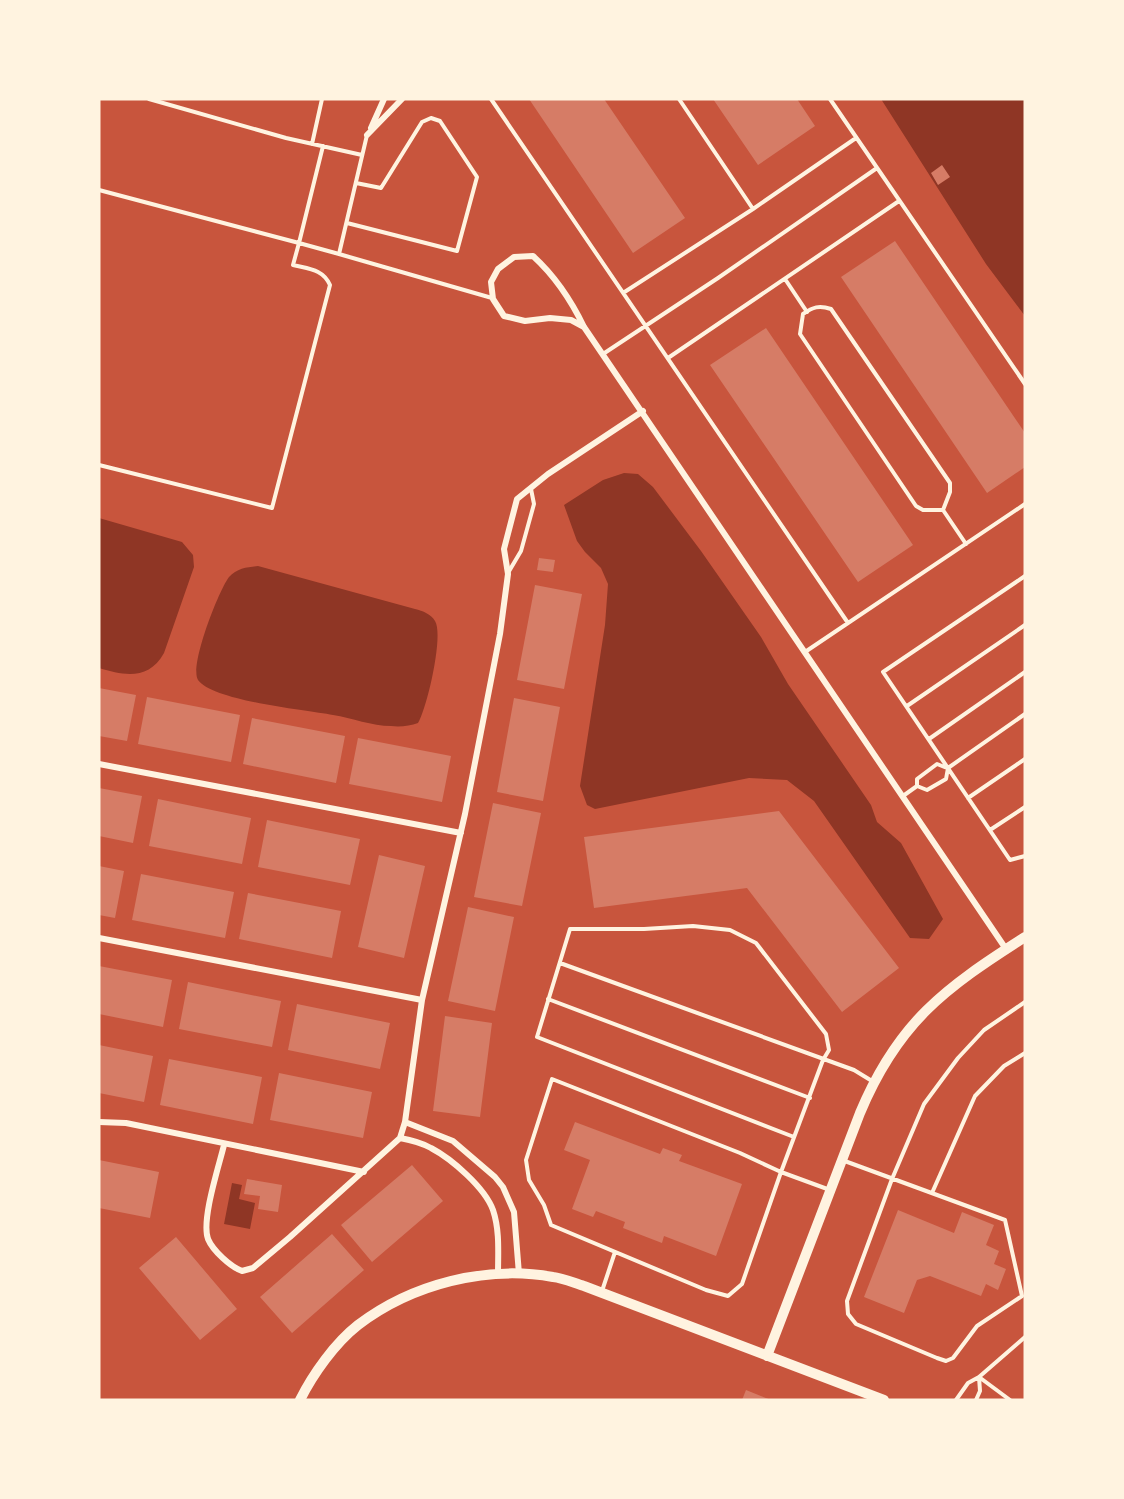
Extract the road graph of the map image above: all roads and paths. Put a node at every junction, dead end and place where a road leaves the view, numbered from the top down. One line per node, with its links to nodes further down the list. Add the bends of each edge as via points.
1 (149, 99): 10 (lane)
2 (322, 99): 10 (lane)
3 (384, 99): 8 (street)
4 (402, 99): 8 (street)
5 (491, 99): 22 (lane)
6 (679, 99): 17 (lane)
7 (830, 99): 9 (lane)
8 (368, 135): 12 (lane)
9 (856, 138): 13 (lane); 17 (lane)
10 (312, 144): 11 (lane)
11 (323, 146): 12 (lane); 19 (lane)
12 (362, 155): 14 (lane)
13 (877, 168): 16 (lane); 25 (lane)
14 (356, 183): 18 (lane); 18 (lane, via 381,188 422,122 431,118 440,121 477,177 457,252)
15 (99, 190): 19 (lane)
16 (899, 201): 21 (lane); 29 (lane)
17 (753, 209): 22 (lane)
18 (346, 223): 20 (lane)
19 (299, 243): 20 (lane); 31 (lane, via 294,266 320,272 330,285 272,508)
20 (339, 254): 23 (lane)
21 (785, 279): 24 (lane); 28 (lane)
22 (623, 293): 25 (lane)
23 (493, 298): 26 (street, via 504,316 525,321 571,320); 26 (street, via 491,282 498,268 514,257 533,256 573,305)
24 (807, 312): 34 (lane, via 803,314 800,334 916,506); 34 (lane, via 821,306 831,309 950,483)
25 (646, 326): 27 (lane); 28 (lane)
26 (584, 327): 27 (street)
27 (603, 354): 30 (street)
28 (668, 358): 38 (lane)
29 (1025, 384)
30 (643, 411): 32 (street); 40 (street)
31 (99, 465)
32 (531, 489): 36 (lane, via 534,504 520,551); 36 (street, via 517,499 506,538)
33 (1025, 504): 35 (lane)
34 (943, 510): 35 (lane)
35 (966, 544): 38 (lane)
36 (508, 574): 53 (street)
37 (1025, 576): 42 (lane, via 883,672)
38 (848, 623): 40 (lane)
39 (1025, 625): 42 (lane)
40 (804, 652): 49 (street)
41 (1025, 672): 44 (lane)
42 (907, 707): 44 (lane)
43 (1025, 714): 47 (lane)
44 (928, 739): 47 (lane)
45 (1025, 759): 50 (lane)
46 (99, 764): 53 (street)
47 (948, 768): 48 (lane, via 937,764 917,779); 48 (lane, via 946,779 927,790); 50 (lane)
48 (917, 786): 49 (lane)
49 (902, 796): 57 (street)
50 (968, 798): 52 (lane)
51 (1025, 807): 52 (lane)
52 (990, 831): 54 (lane, via 1010,860)
53 (461, 833): 60 (street)
54 (1025, 856)
55 (1025, 937): 57 (street)
56 (99, 938): 60 (street)
57 (1006, 949): 64 (street, via 935,1001 907,1030)
58 (560, 963): 59 (lane); 63 (lane); 63 (lane, via 570,929 693,926 730,930 756,943 826,1034 829,1050)
59 (548, 999): 65 (lane); 68 (lane, via 537,1037)
60 (422, 1000): 67 (street)
61 (1025, 1002): 74 (lane, via 984,1030 958,1058 924,1104)
62 (1025, 1053): 76 (lane, via 1004,1066 975,1096)
63 (823, 1060): 64 (lane); 65 (lane)
64 (873, 1081): 71 (street)
65 (810, 1098): 68 (lane)
66 (99, 1122): 70 (street, via 126,1123)
67 (405, 1122): 69 (street); 79 (street, via 453,1141 503,1187 514,1212)
68 (795, 1137): 73 (lane)
69 (400, 1138): 72 (street); 78 (street, via 431,1148 444,1157 488,1200 498,1241)
70 (224, 1145): 72 (street); 72 (street, via 206,1221 208,1239 230,1265 243,1271 253,1268)
71 (842, 1159): 74 (lane); 75 (street)
72 (364, 1172)
73 (781, 1172): 75 (lane); 77 (lane, via 742,1284 728,1296); 77 (lane, via 552,1079 526,1160 529,1180 544,1205 550,1226)
74 (892, 1179): 76 (lane); 81 (lane, via 848,1301 848,1314 856,1324 946,1361 953,1359 977,1326)
75 (831, 1191): 84 (street)
76 (932, 1193): 81 (lane, via 1005,1220)
77 (615, 1252): 80 (lane)
78 (498, 1275): 79 (street); 86 (street, via 441,1283 382,1309 357,1326 326,1359)
79 (519, 1275): 80 (street, via 553,1277)
80 (602, 1292): 84 (street)
81 (1022, 1296): 82 (lane)
82 (1025, 1303)
83 (1025, 1337): 85 (lane)
84 (767, 1356): 87 (street)
85 (979, 1377): 88 (lane, via 968,1383); 89 (lane); 90 (lane)
86 (300, 1400)
87 (884, 1400)
88 (956, 1400)
89 (976, 1400)
90 (1010, 1400)

